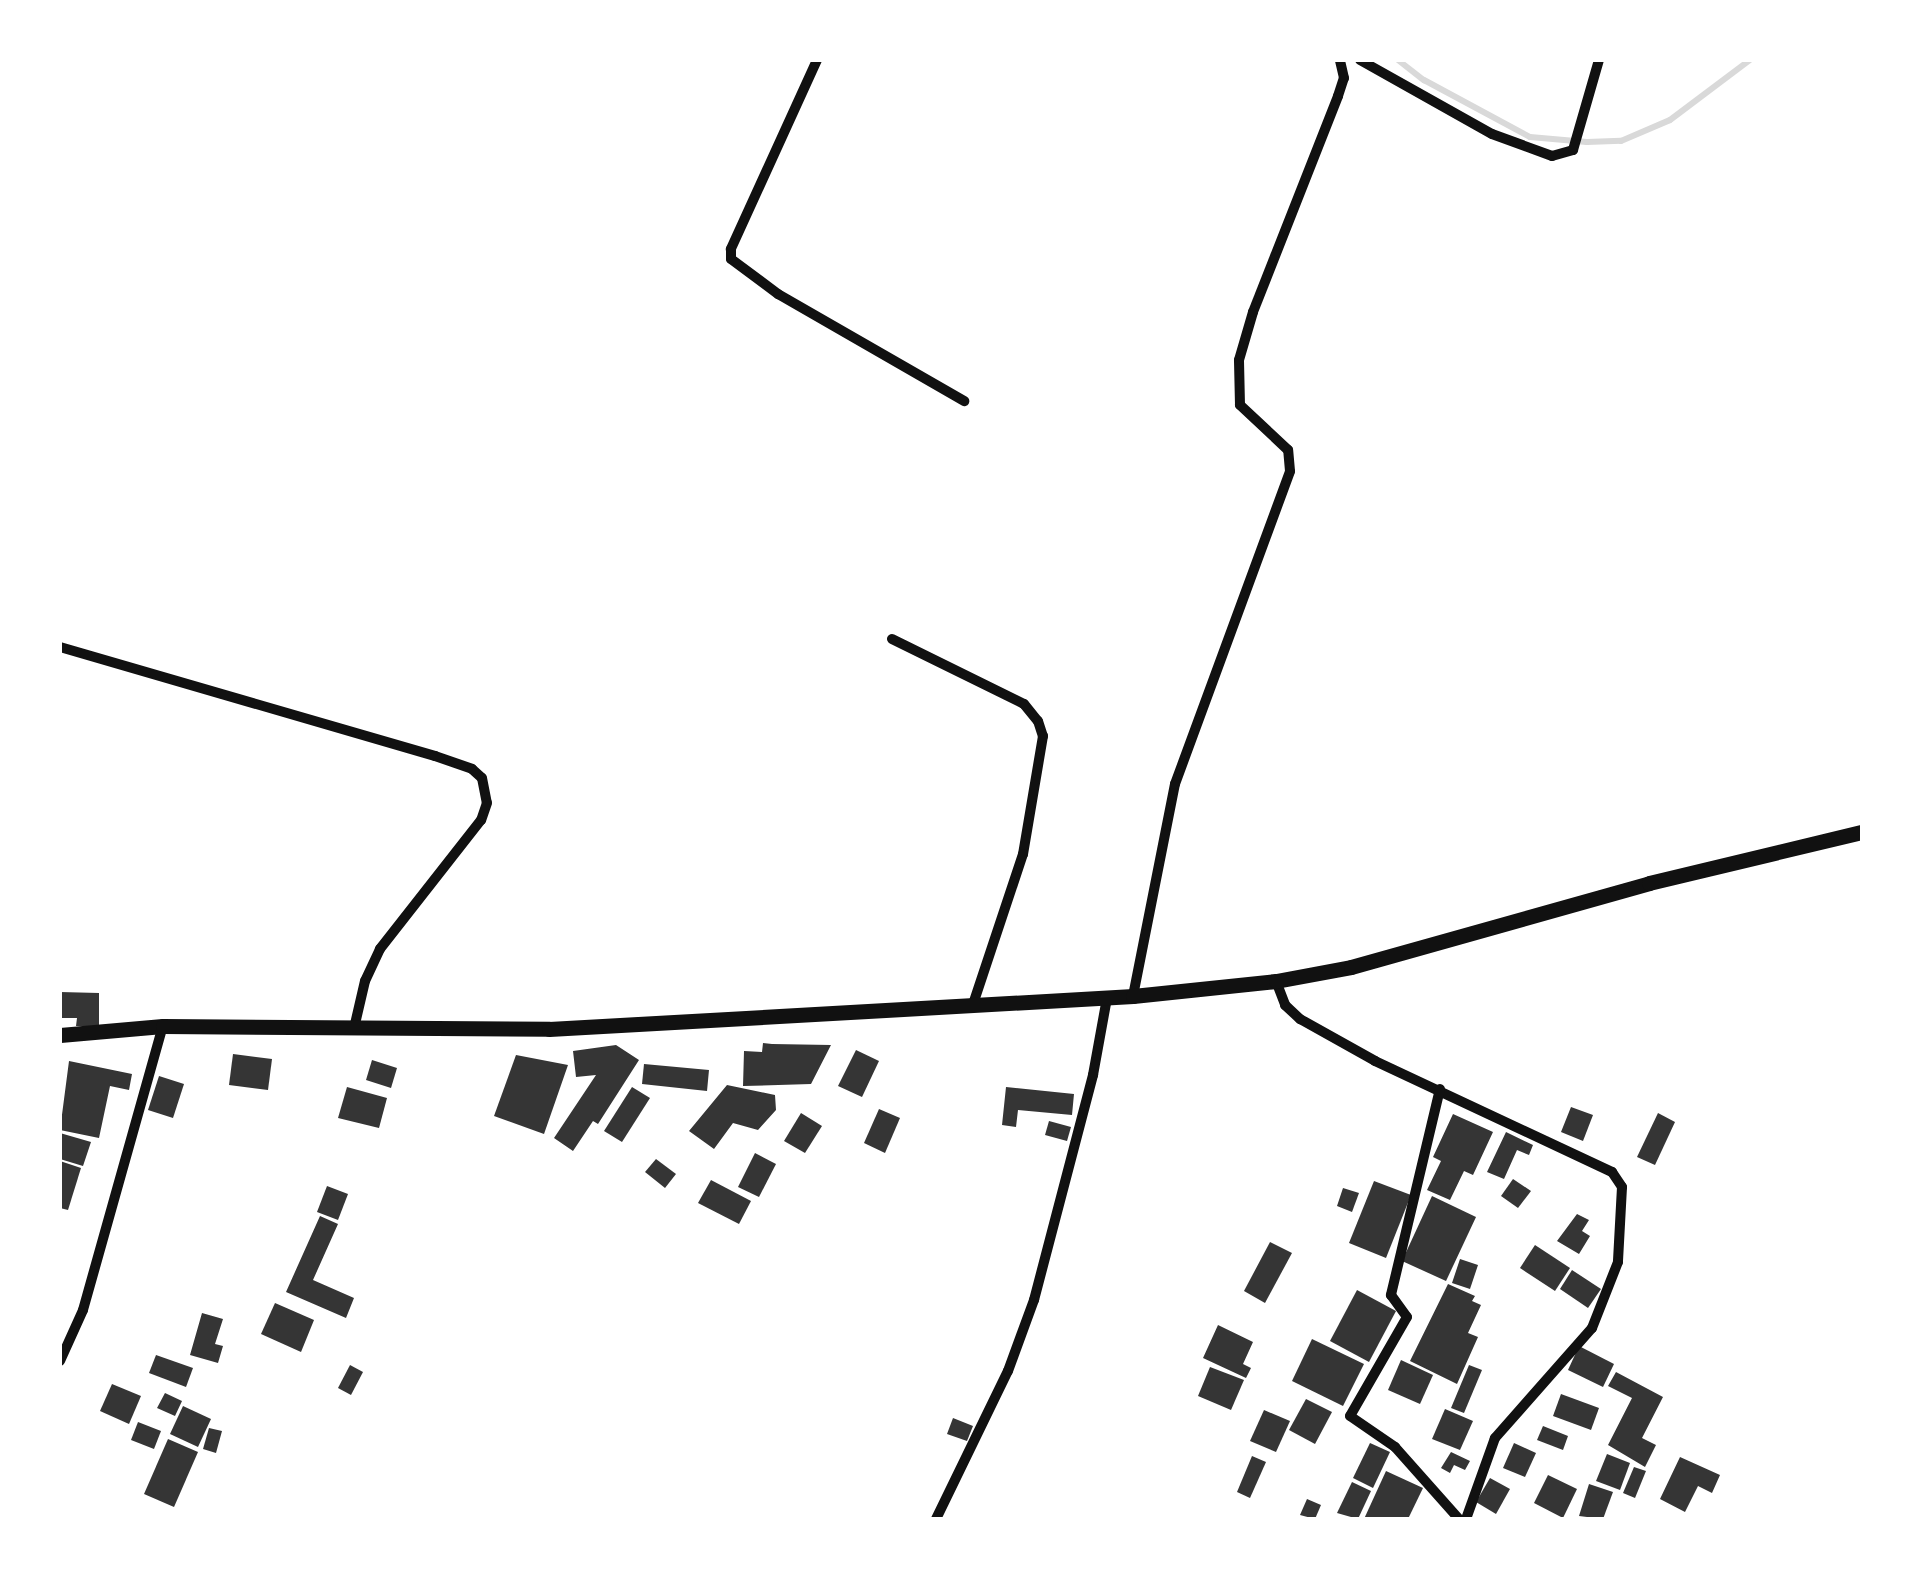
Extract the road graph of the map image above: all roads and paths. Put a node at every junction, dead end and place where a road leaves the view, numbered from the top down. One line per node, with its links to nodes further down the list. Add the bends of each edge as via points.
1 (818, 60): 5 (street, via 731,259 778,294)
2 (1340, 60): 10 (street, via 1338,96 1238,360 1240,405 1288,450 1290,471 1175,784)
3 (1360, 60): 4 (street, via 1492,134 1552,156 1573,150)
4 (1599, 60)
5 (964, 400)
6 (892, 639): 12 (street, via 1024,704 1043,736 1023,854)
7 (60, 647): 13 (street, via 435,756 482,778 487,804 481,820 380,949)
8 (1862, 832): 9 (main road, via 1648,883 1351,968)
9 (1276, 981): 10 (main road); 16 (street, via 1300,1019)
10 (1133, 996): 11 (main road)
11 (1107, 998): 12 (main road); 18 (street, via 1034,1300 1008,1371)
12 (973, 1004): 13 (main road, via 549,1029)
13 (354, 1024): 14 (main road)
14 (164, 1026): 15 (main road); 17 (street, via 83,1310)
15 (60, 1036)
16 (1440, 1089): 19 (street, via 1391,1295 1407,1317 1350,1416 1395,1446); 19 (street, via 1612,1172 1625,1206 1618,1262 1592,1328 1495,1438)
17 (60, 1361)
18 (936, 1519)
19 (1462, 1519)

